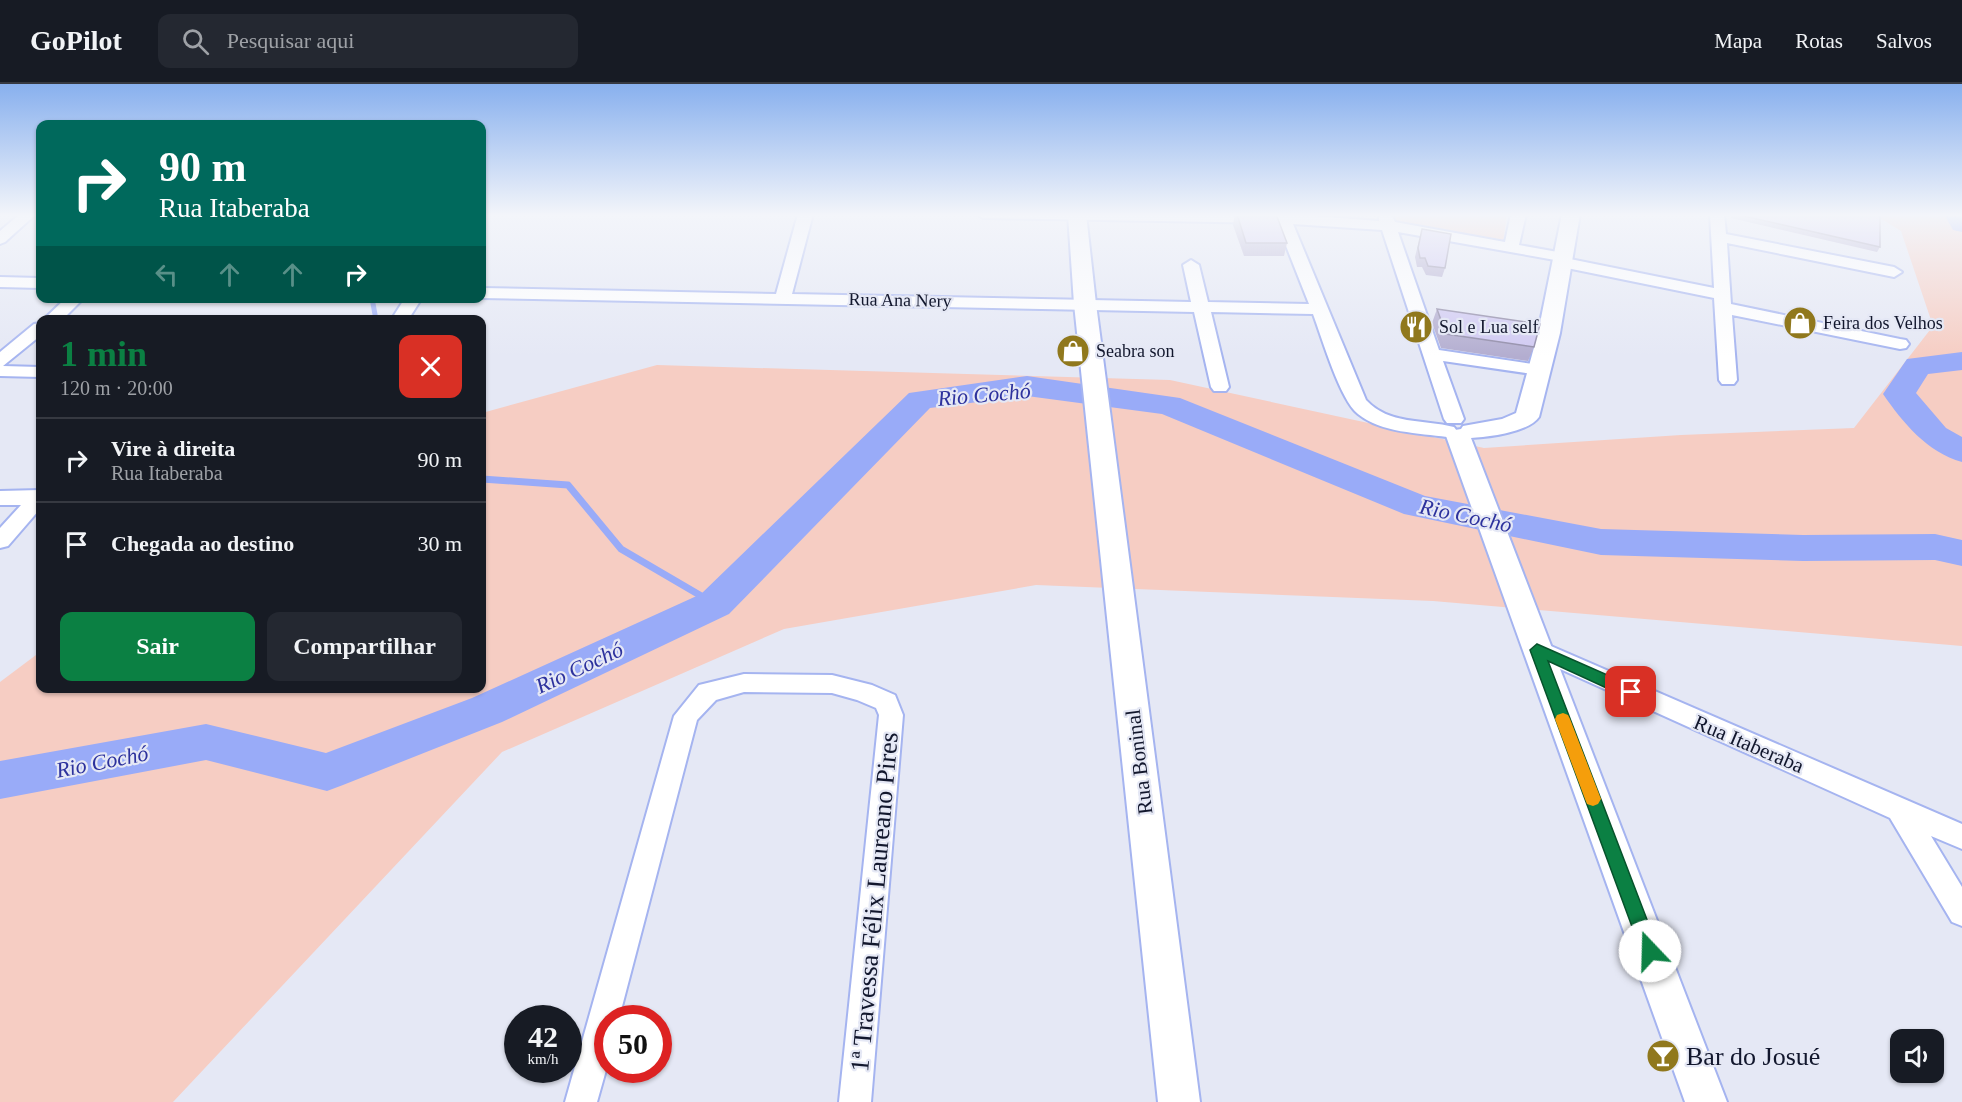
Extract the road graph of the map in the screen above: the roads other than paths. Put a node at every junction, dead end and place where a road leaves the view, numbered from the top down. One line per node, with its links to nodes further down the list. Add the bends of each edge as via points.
1 (793, 262): 14 (street)
2 (1081, 262): 17 (main road, Rua Boninal)
3 (1299, 262): 19 (street)
4 (1401, 262): 20 (street)
5 (1563, 262): 27 (main road, via 1543,332)
6 (1569, 262): 15 (street)
7 (1721, 262): 15 (street)
8 (1842, 262): 10 (street)
9 (1191, 265): 18 (street)
10 (1894, 272)
11 (0, 282): 12 (street)
12 (36, 283)
13 (486, 293): 14 (street, Rua Ana Nery)
14 (783, 297): 17 (street, Rua Ana Nery)
15 (1724, 301): 24 (street); 30 (street)
16 (70, 303): 21 (street)
17 (1085, 304): 18 (street, Rua Ana Nery); 43 (main road, Rua Boninal)
18 (1203, 309): 19 (street, Rua Ana Nery); 31 (street)
19 (1318, 309): 32 (street, via 1362,409 1384,420)
20 (1418, 313): 22 (street); 25 (street)
21 (57, 315)
22 (1442, 317)
23 (36, 331): 26 (street)
24 (1900, 344)
25 (1433, 354): 27 (street); 32 (street)
26 (0, 361)
27 (1539, 370): 32 (main road, via 1527,417 1507,425)
28 (0, 371): 29 (street)
29 (36, 372)
30 (1728, 380)
31 (1220, 387)
32 (1459, 433): 37 (main road)
33 (0, 498): 34 (street)
34 (36, 498)
35 (36, 502): 36 (street)
36 (0, 541)
37 (1534, 642): 38 (street, Rua Itaberaba); 44 (main road)
38 (1899, 808): 39 (street, Rua Itaberaba); 40 (street)
39 (1962, 837)
40 (1962, 913)
41 (581, 1102): 42 (street, 1ª Travessa Félix Laureano Pires, via 686,716 708,692 744,683 832,684 886,702 891,715)
42 (855, 1102)
43 (1179, 1102)
44 (1706, 1102)

